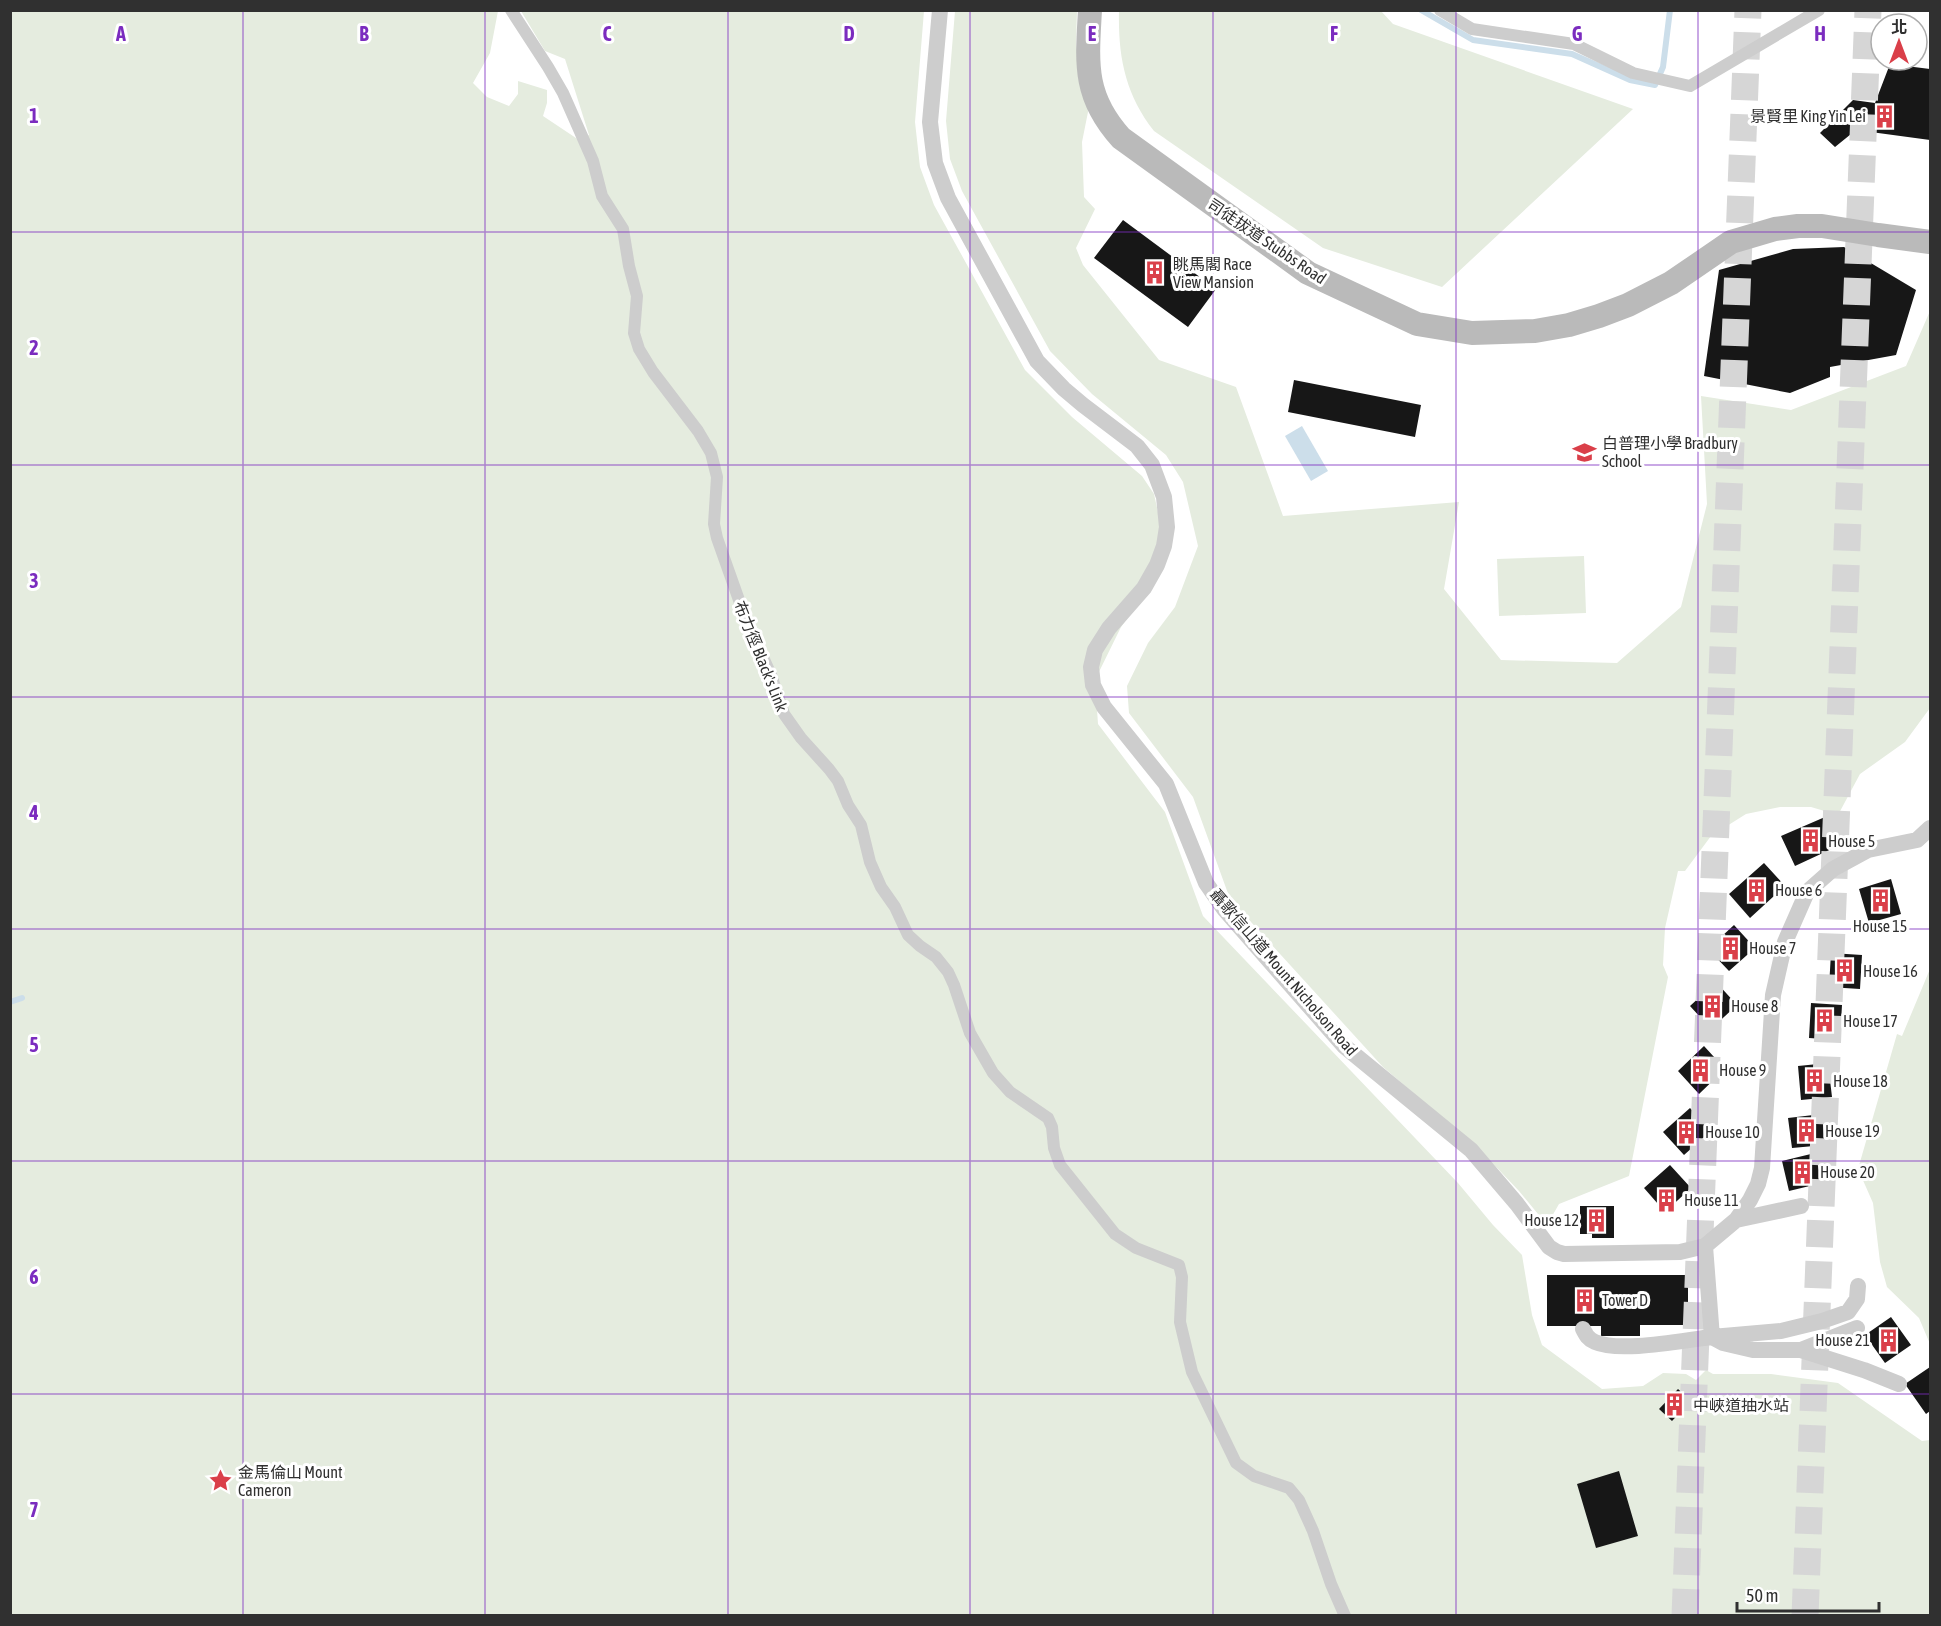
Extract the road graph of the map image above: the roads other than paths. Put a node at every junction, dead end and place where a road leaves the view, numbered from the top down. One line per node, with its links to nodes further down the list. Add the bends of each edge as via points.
1 (511, 10): 17 (street, 布力徑 Black's Link, via 563,93 593,161 602,196 623,230 637,296 634,333 639,349 711,453 717,477 717,538 783,714 838,781 861,825 881,887 908,935 948,972 970,1033 996,1077 1015,1096 1048,1118 1060,1164 1115,1234 1136,1248 1179,1265 1180,1322 1192,1372 1236,1463 1254,1476 1289,1488 1299,1500)
2 (940, 10): 10 (street, 聶歌信山道 Mount Nicholson Road, via 930,122 935,163 943,187 1037,360 1064,389 1137,446 1152,465 1164,497 1167,527 1157,565 1144,588 1095,650 1093,685 1104,707 1166,784 1206,883 1224,909 1344,1046 1471,1150 1550,1247 1564,1254 1680,1252)
3 (1090, 10): 6 (main road, 司徒拔道 Stubbs Road, via 1090,83 1097,105 1121,138 1308,273 1417,324 1472,333 1527,332 1569,325 1628,305 1671,283 1731,242 1775,229 1822,226)
4 (1440, 10): 5 (street, via 1472,29 1574,44 1633,73 1690,86)
5 (1819, 10)
6 (1930, 242)
7 (1930, 828): 9 (street, via 1917,840 1868,850 1833,869 1807,892 1785,942 1773,995 1762,1168 1750,1200)
8 (1801, 1206): 9 (street)
9 (1736, 1220): 10 (street)
10 (1705, 1246): 14 (street)
11 (1858, 1286): 14 (street, via 1857,1299 1848,1312 1781,1331)
12 (1857, 1328): 15 (street)
13 (1583, 1329): 14 (street, via 1596,1343 1611,1346)
14 (1712, 1337): 15 (street, via 1753,1350)
15 (1801, 1350): 16 (street)
16 (1899, 1384)
17 (1346, 1616)

